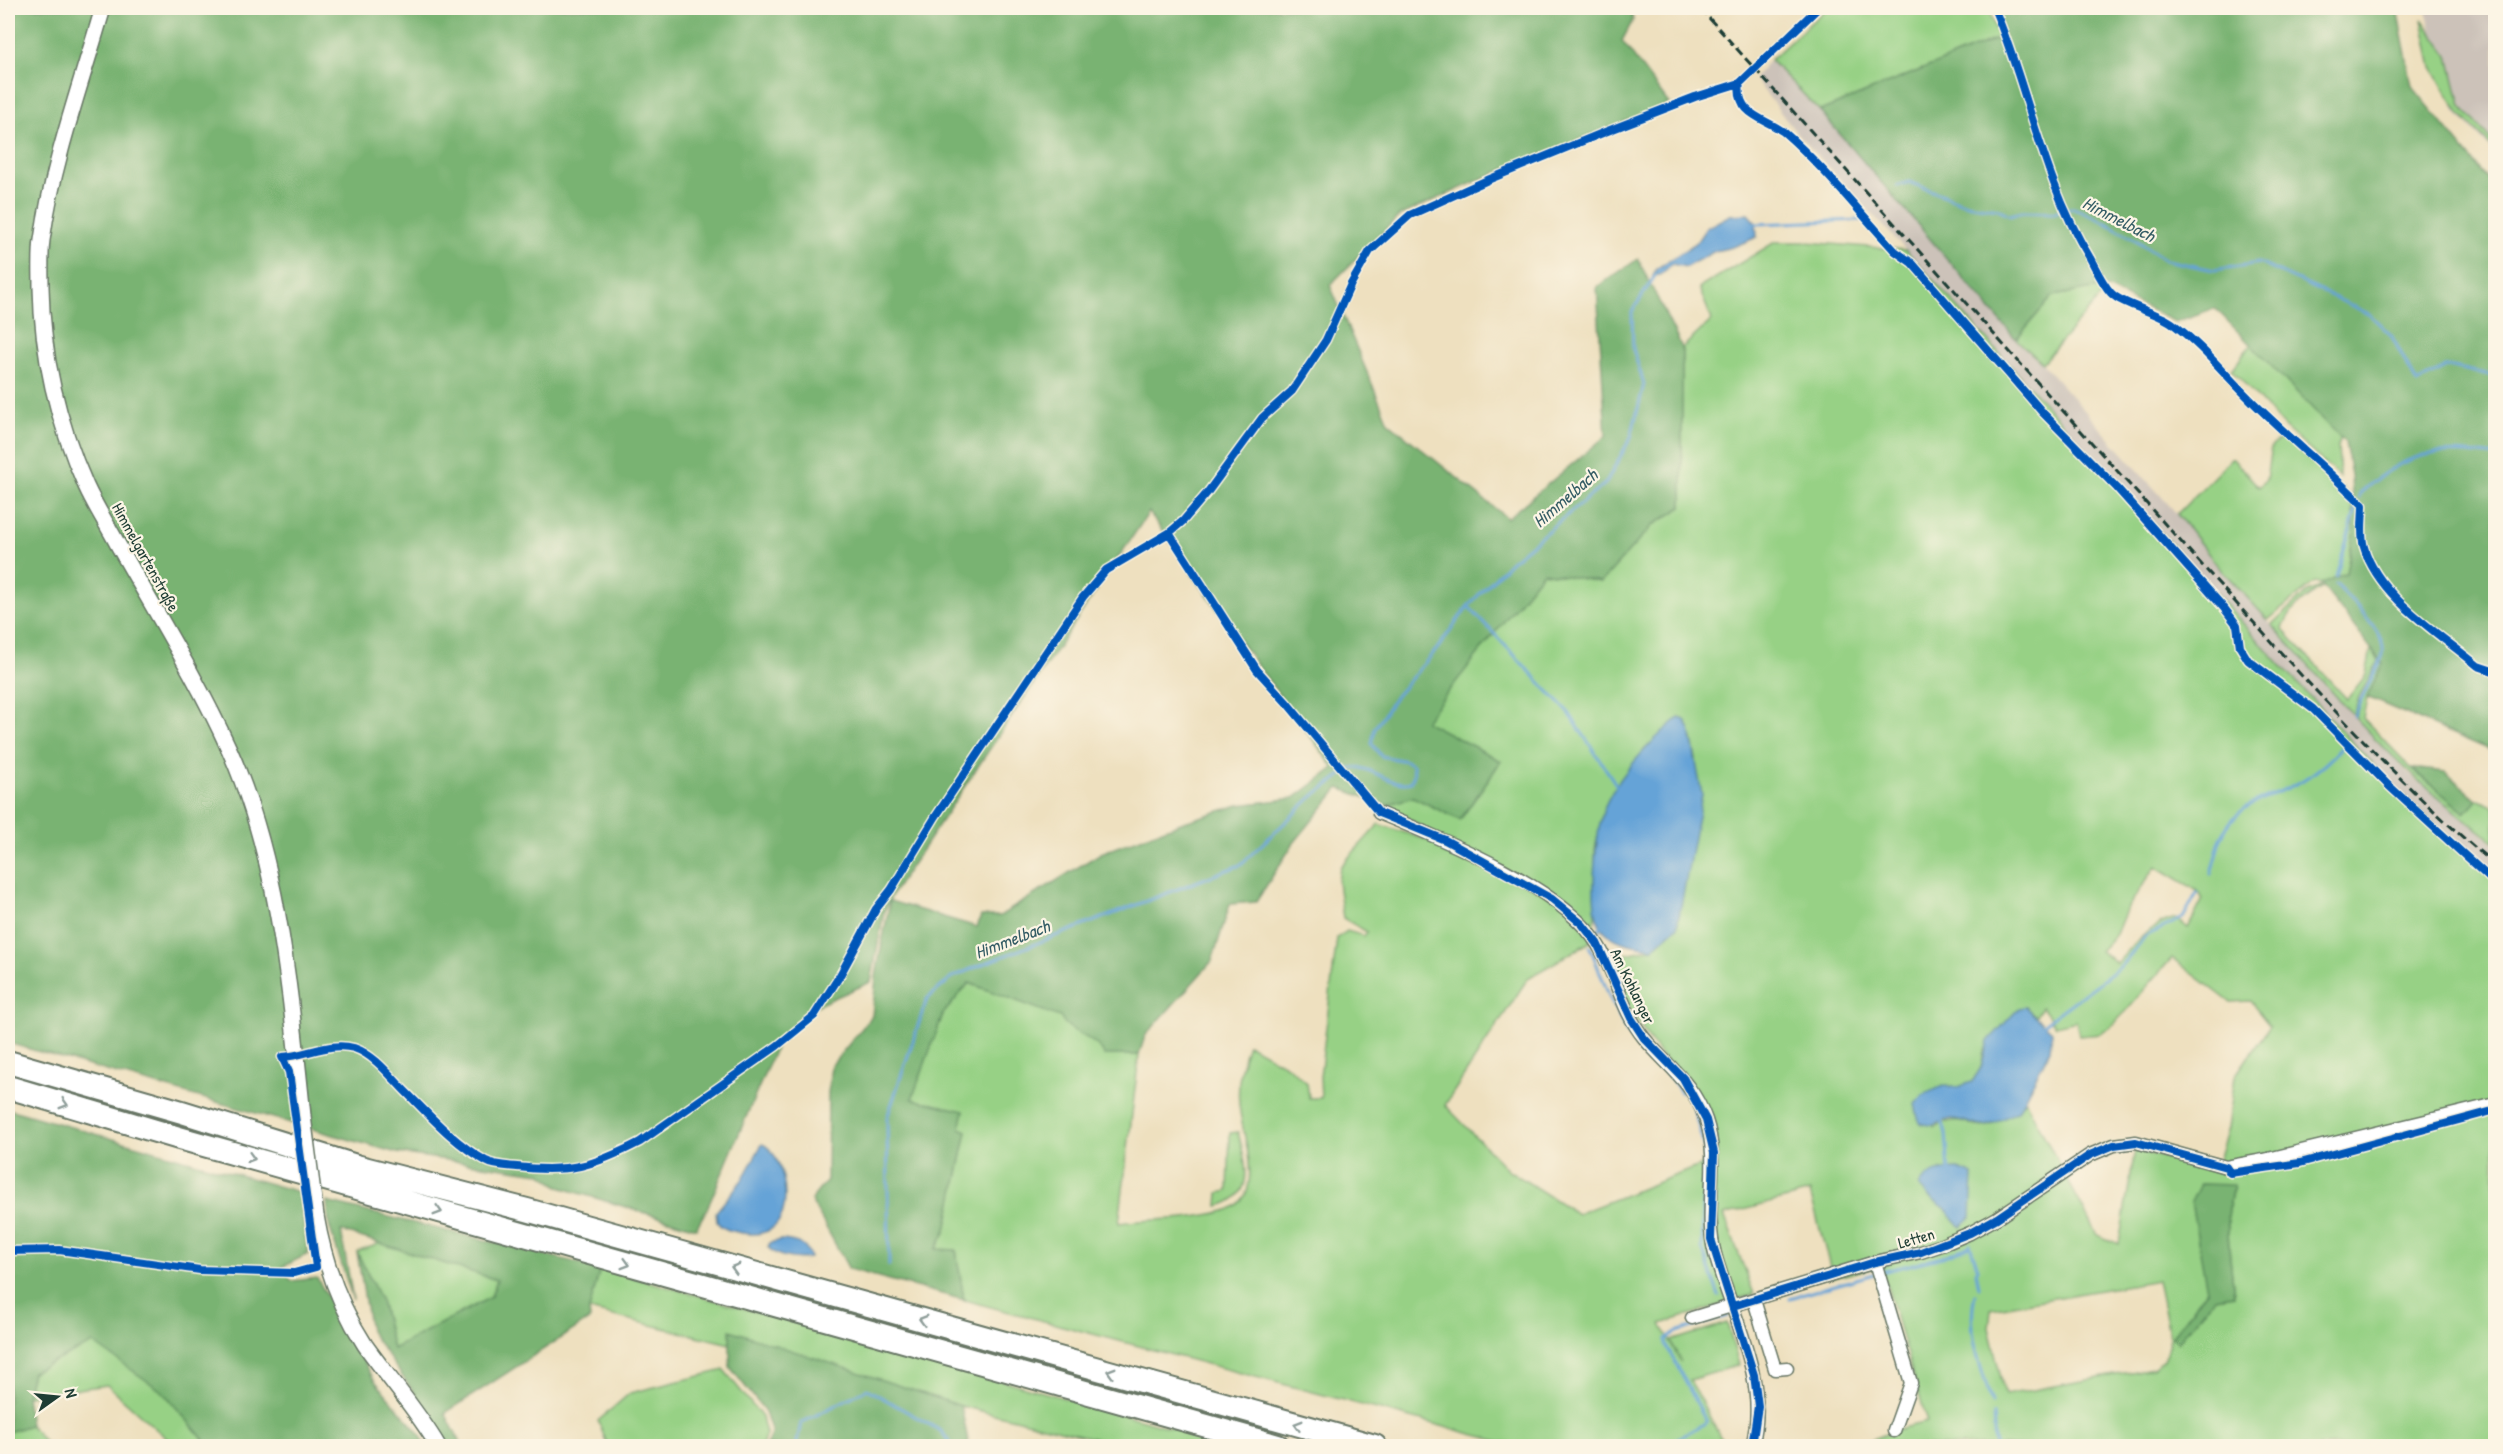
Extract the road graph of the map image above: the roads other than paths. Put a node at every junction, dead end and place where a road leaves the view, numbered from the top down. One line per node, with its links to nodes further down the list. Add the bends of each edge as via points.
1 (103, 8): 12 (street, Himmelgartenstraße, bridge, via 58,162 42,242 42,313 53,391 87,488 195,680 244,787 276,911 316,1216 326,1262 365,1345)
2 (1379, 813): 8 (street, Am Kohlanger, via 1445,840 1552,899 1582,924 1597,944 1631,1018 1644,1038 1683,1078 1706,1120 1714,1153 1711,1239)
3 (8, 1062): 14 (highway, one-way to 3, via 550,1216 356,1166)
4 (8, 1087): 13 (highway, one-way to 13)
5 (2496, 1104): 6 (street, Letten, via 2226,1167 2136,1142 2114,1145 2090,1155 1970,1233 1921,1252)
6 (1875, 1262): 7 (street, Letten); 11 (street, via 1911,1383)
7 (1754, 1300): 8 (street, Letten); 10 (street, via 1775,1370)
8 (1732, 1306): 9 (street, Letten); 15 (street, via 1754,1375 1758,1406)
9 (1692, 1318)
10 (1787, 1368)
11 (1894, 1431)
12 (438, 1446)
13 (1278, 1446)
14 (1375, 1446)
15 (1752, 1446)

